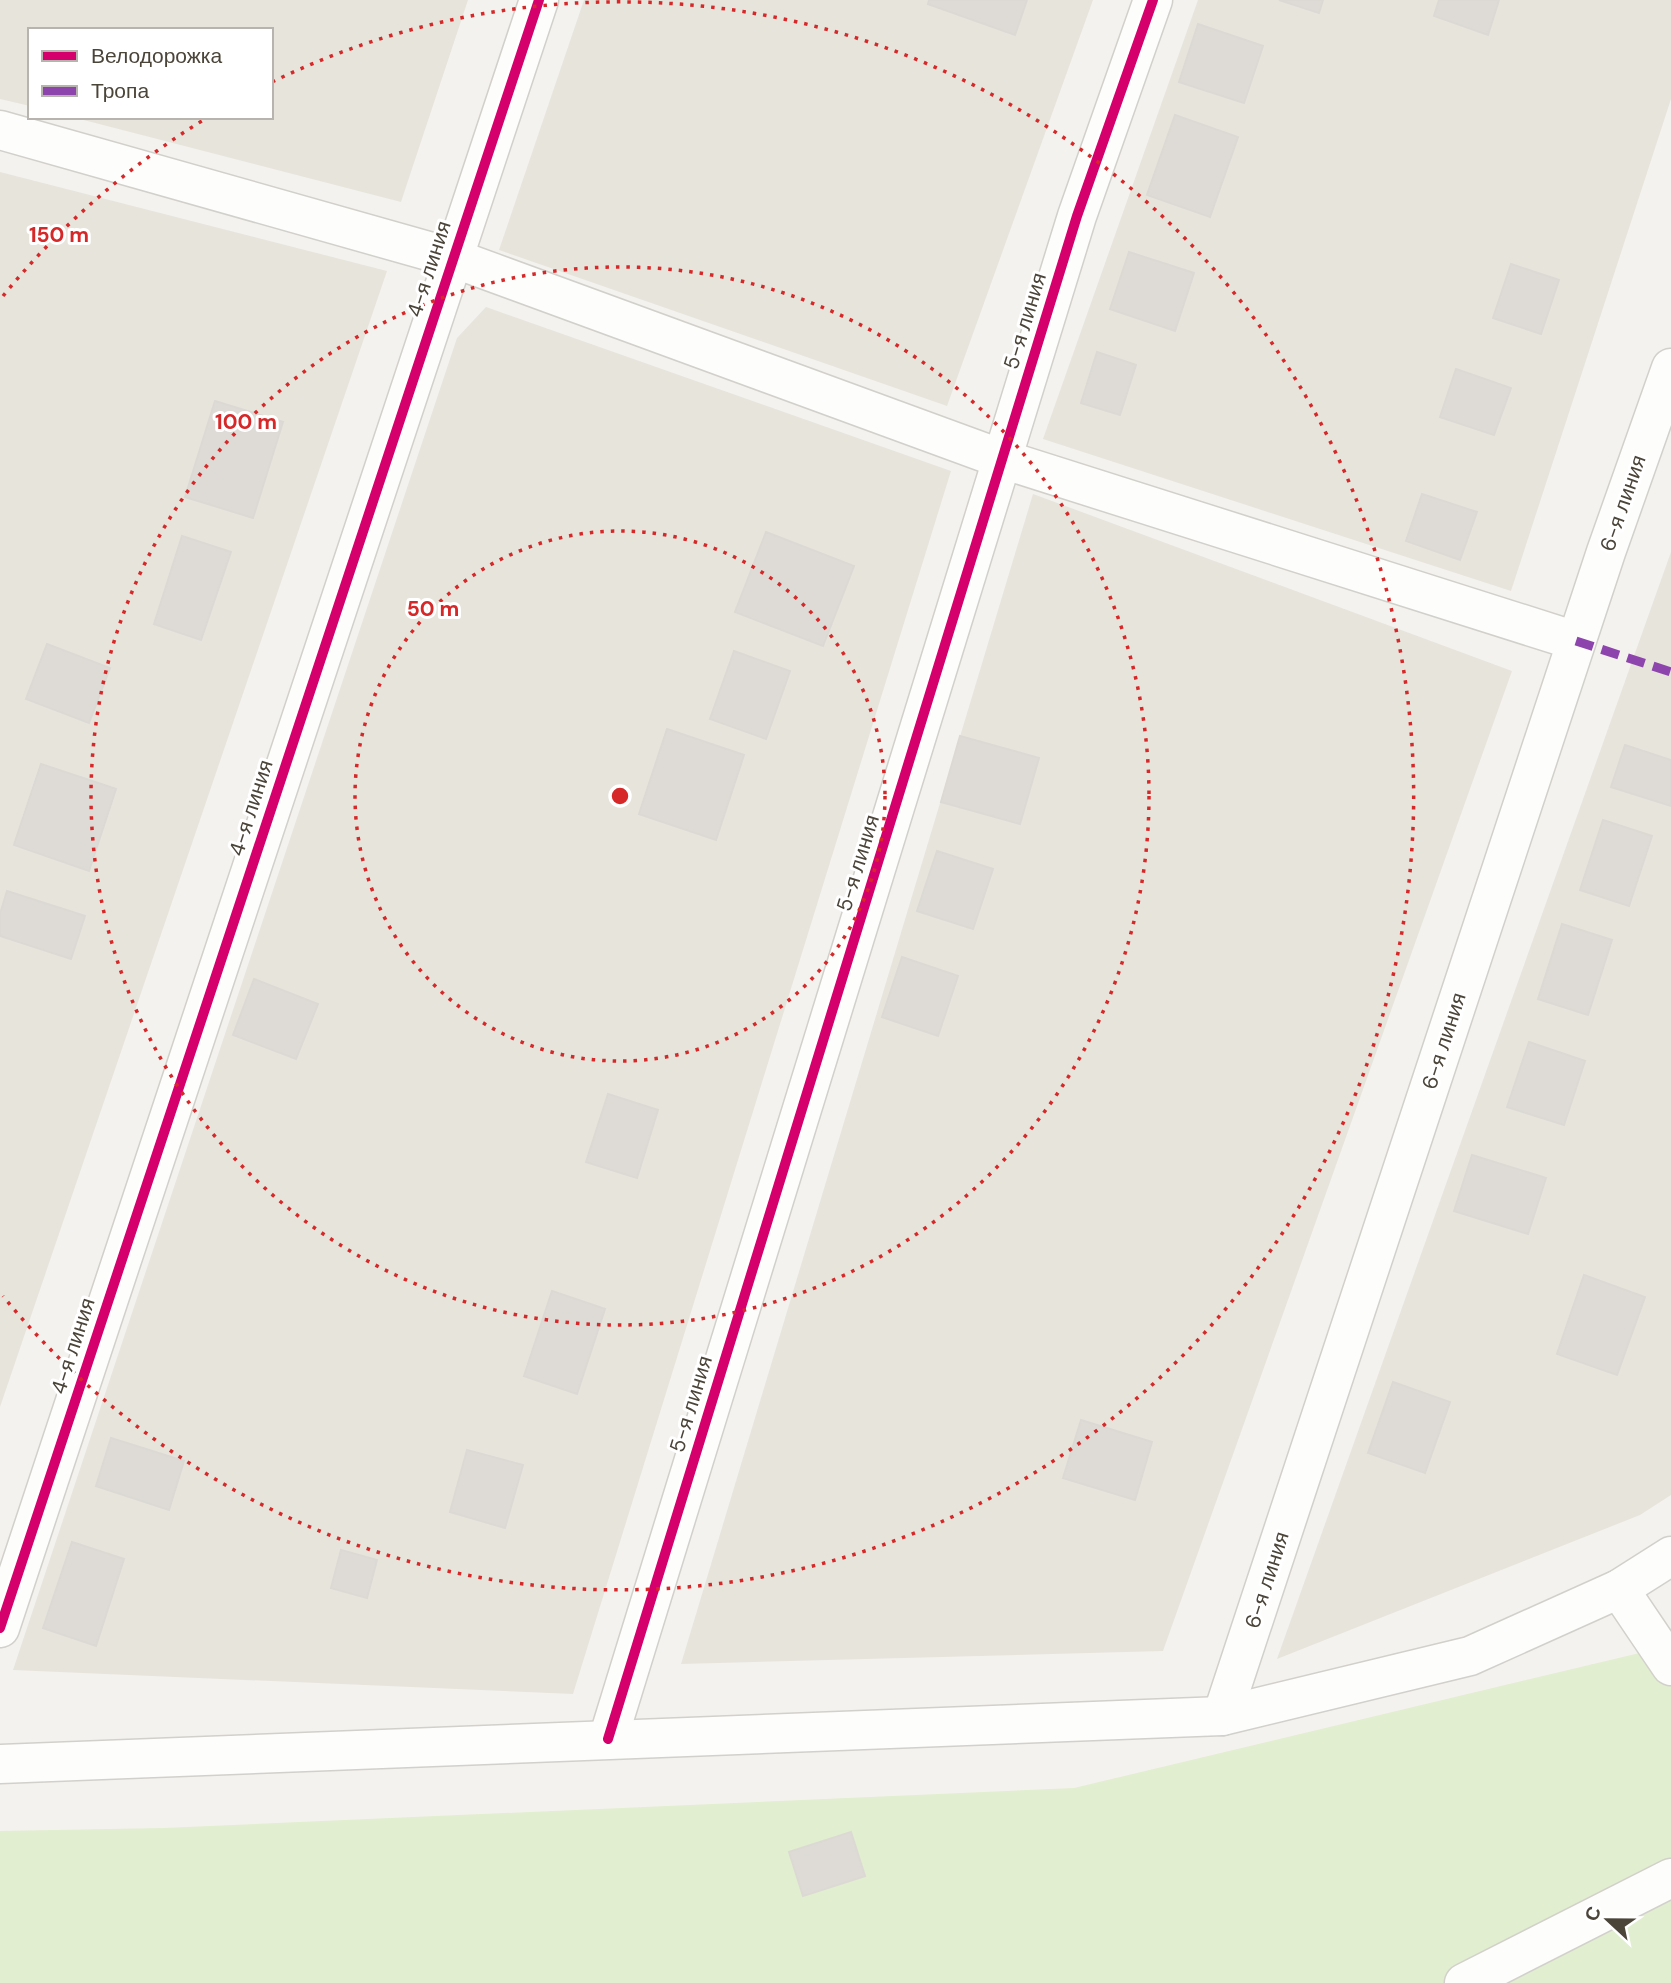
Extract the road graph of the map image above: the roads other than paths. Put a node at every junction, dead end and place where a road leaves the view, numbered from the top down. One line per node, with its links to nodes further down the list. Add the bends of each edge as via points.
1 (539, 0): 4 (street, 4-я линия)
2 (1153, 0): 6 (street, 5-я линия, via 1077,216)
3 (0, 130): 4 (street)
4 (453, 258): 6 (street); 10 (street, 4-я линия)
5 (1671, 368): 7 (street, 6-я линия)
6 (1002, 459): 7 (street); 13 (street, 5-я линия)
7 (1576, 641): 12 (street, 6-я линия)
8 (1671, 1556): 9 (street)
9 (1619, 1589): 11 (street); 12 (street, via 1470,1656)
10 (0, 1628)
11 (1671, 1666)
12 (1222, 1716): 13 (street)
13 (608, 1739): 14 (street)
14 (0, 1764)
15 (1671, 1878): 16 (street)
16 (1464, 1983)

